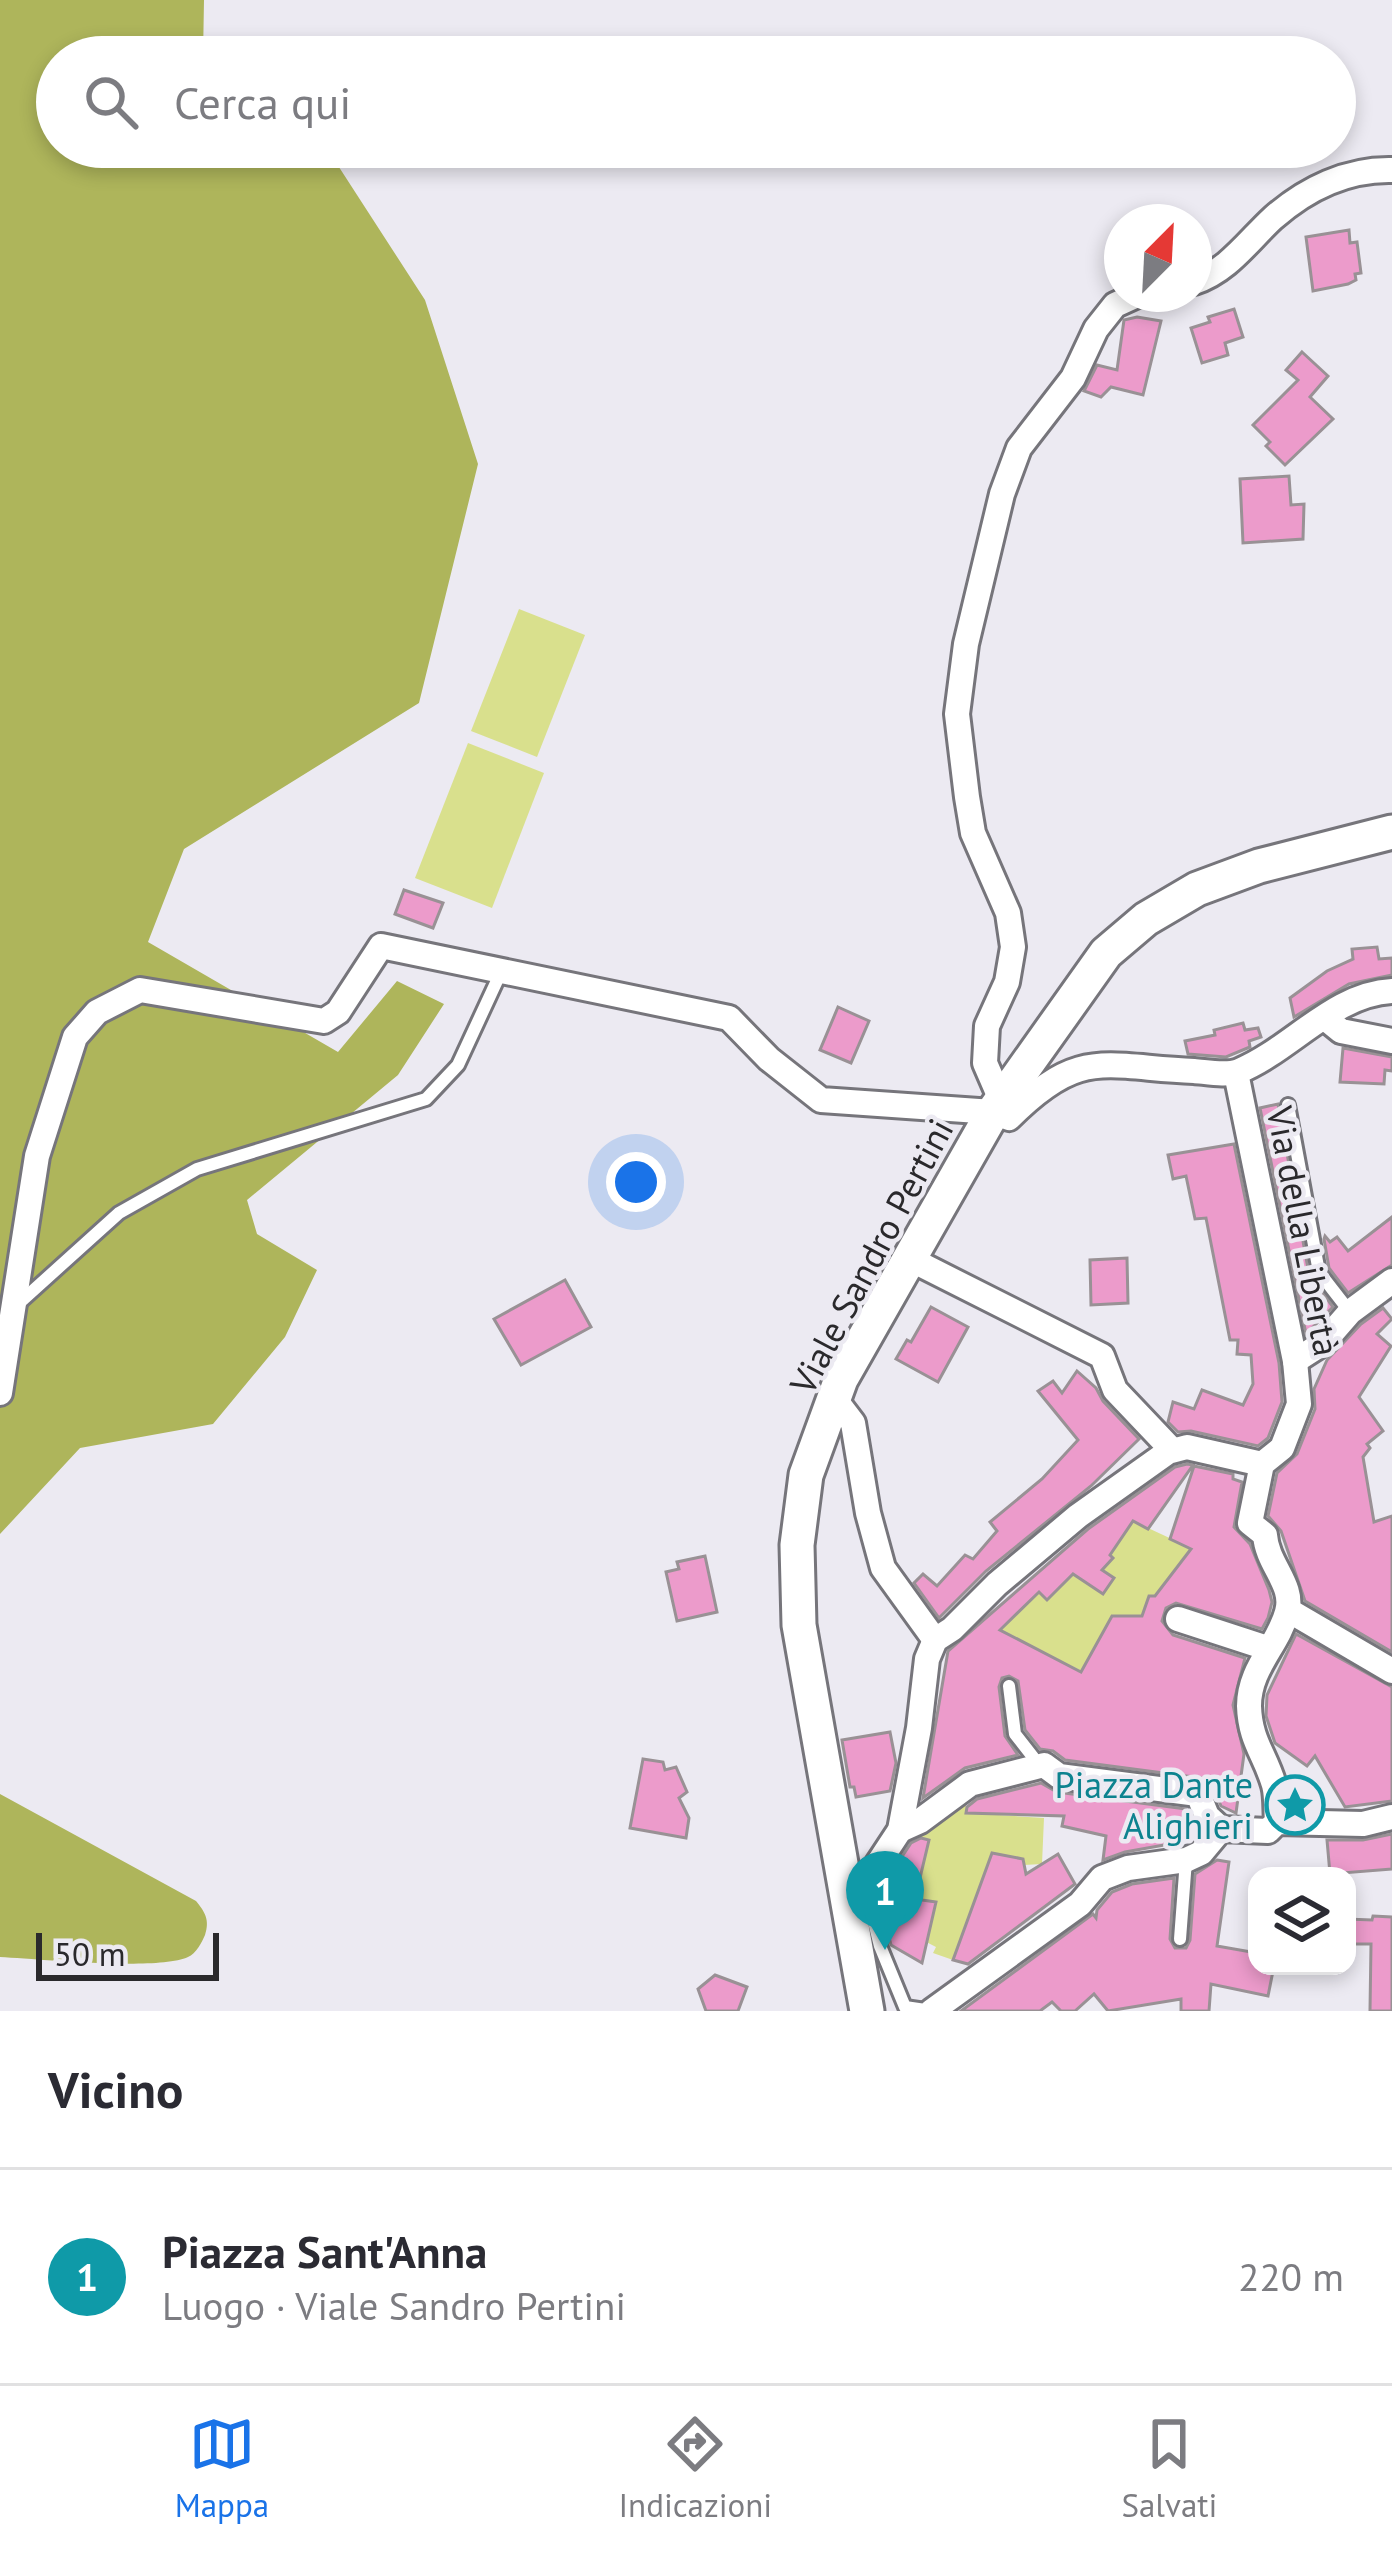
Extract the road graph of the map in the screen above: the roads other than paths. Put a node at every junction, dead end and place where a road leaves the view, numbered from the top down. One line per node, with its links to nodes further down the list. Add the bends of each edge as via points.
1 (1392, 170): 2 (street, via 1325,183)
2 (1212, 271)
3 (1109, 312): 11 (street, via 1019,448 965,644 957,714 967,797 1012,930 1011,965 987,1026 985,1063)
4 (1392, 832): 11 (street, Viale Sandro Pertini, via 1228,876 1146,919 1106,952)
5 (501, 971): 11 (street, via 729,1018 821,1100); 14 (lane, via 458,1065 426,1100 197,1169 119,1213); 14 (street, via 381,946 324,1021 140,990 98,1012 75,1037 37,1156)
6 (1392, 991): 7 (street, Via della Libertà, via 1371,992)
7 (1325, 1018): 8 (street); 9 (street, Via della Libertà)
8 (1392, 1042)
9 (1235, 1073): 11 (street, Via della Libertà, via 1077,1068 1009,1118); 16 (street, Via della Libertà)
10 (1288, 1105): 15 (lane, via 1319,1272)
11 (997, 1106): 12 (street, Viale Sandro Pertini)
12 (908, 1258): 18 (street, Viale Sandro Pertini); 19 (street, via 1102,1356 1115,1390)
13 (1392, 1281): 15 (street)
14 (14, 1309): 17 (street)
15 (1350, 1312): 16 (street)
16 (1295, 1361): 20 (street, Via della Libertà, via 1299,1404 1282,1448)
17 (0, 1393)
18 (834, 1398): 23 (street, via 853,1423 883,1568); 33 (street, Viale Sandro Pertini, via 806,1475 796,1545 799,1624)
19 (1172, 1450): 20 (street); 23 (street, via 1078,1516)
20 (1262, 1464): 21 (street, Via della Libertà, via 1250,1522 1265,1534)
21 (1288, 1610): 24 (street); 25 (street)
22 (1178, 1619): 24 (street)
23 (935, 1640): 31 (street)
24 (1268, 1648): 29 (street, via 1249,1699 1250,1728 1274,1786)
25 (1392, 1671)
26 (1009, 1686): 27 (lane, via 1015,1734)
27 (1039, 1766): 30 (street, via 1059,1776 1198,1794); 31 (street, via 970,1784)
28 (1392, 1817): 29 (street)
29 (1277, 1822): 30 (street, via 1268,1831)
30 (1220, 1828): 32 (street)
31 (900, 1830): 33 (street)
32 (1193, 1856): 34 (lane); 36 (street, via 1102,1878 1080,1904)
33 (855, 1882): 35 (street, Viale Sandro Pertini); 36 (lane, via 905,2007)
34 (1180, 1939)
35 (867, 2011)
36 (932, 2011)

